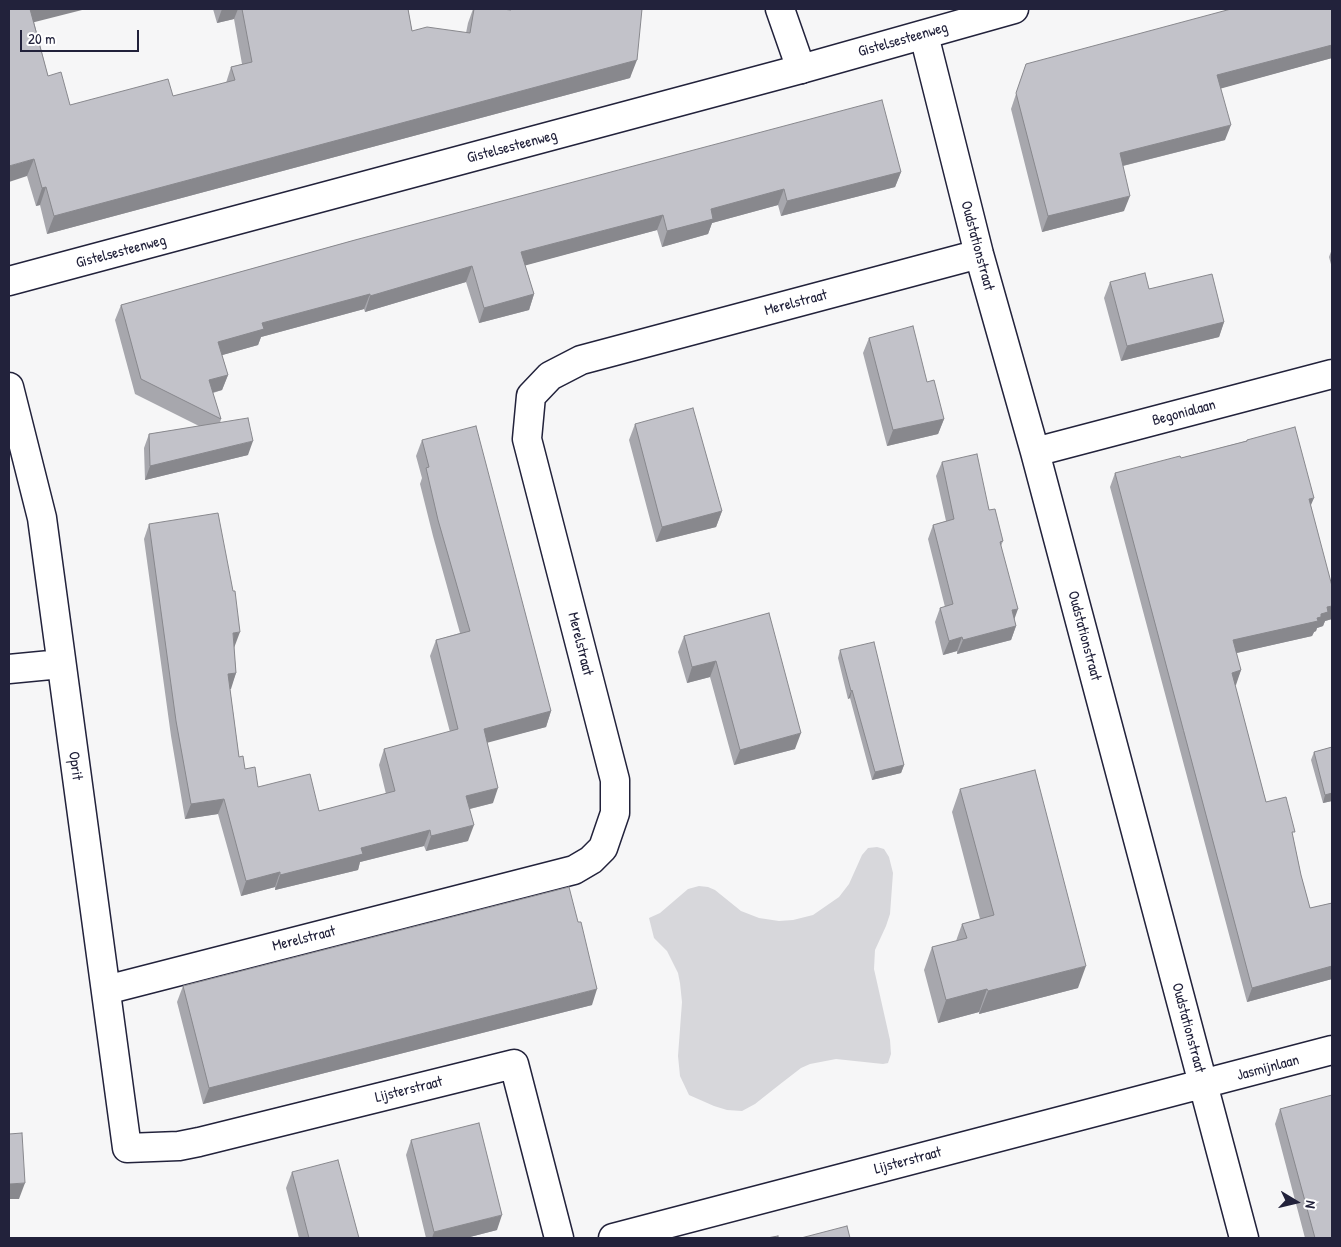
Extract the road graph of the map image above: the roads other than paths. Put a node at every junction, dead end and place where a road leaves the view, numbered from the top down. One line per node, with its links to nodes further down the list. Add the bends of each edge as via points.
1 (780, 9): 4 (street)
2 (1014, 9): 3 (street, Gistelsesteenweg)
3 (924, 35): 4 (street, Gistelsesteenweg); 5 (street, Oudstationstraat)
4 (801, 69): 6 (street, Gistelsesteenweg)
5 (979, 254): 9 (street, Oudstationstraat); 12 (street, Merelstraat, via 581,360 550,376 531,396 527,439 615,780 615,814 603,848 591,860 574,870)
6 (9, 281)
7 (1332, 374): 9 (street, Begonialaan)
8 (9, 386): 10 (street, Oprit, via 42,518)
9 (1035, 452): 14 (street, Oudstationstraat)
10 (61, 664): 11 (street); 12 (street, Oprit)
11 (9, 669)
12 (106, 990): 15 (street, Oprit)
13 (1332, 1050): 14 (street, Jasmijnlaan)
14 (1204, 1085): 17 (street, Lijsterstraat); 18 (street, Oudstationstraat)
15 (127, 1148): 16 (street, Lijsterstraat, via 192,1144 514,1064)
16 (559, 1238)
17 (613, 1238)
18 (1244, 1238)

